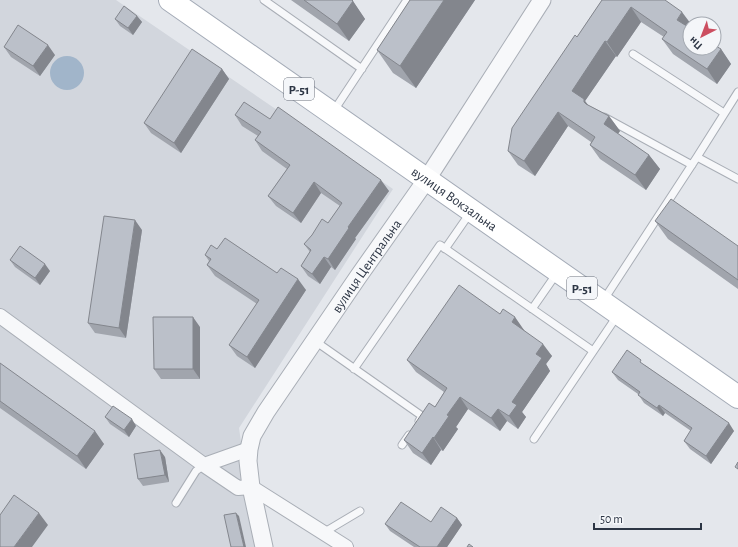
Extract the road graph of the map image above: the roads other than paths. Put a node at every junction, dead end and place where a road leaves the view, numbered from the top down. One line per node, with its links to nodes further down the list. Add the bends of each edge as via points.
1 (170, 0): 8 (main road, вулиця Вокзальна / Р-51)
2 (264, 0): 6 (lane)
3 (407, 0): 6 (lane)
4 (542, 0): 14 (street, вулиця Центральна)
5 (633, 54): 9 (lane)
6 (362, 68): 8 (lane)
7 (738, 92): 9 (lane)
8 (333, 113): 14 (main road, вулиця Вокзальна / Р-51)
9 (724, 113): 11 (lane)
10 (599, 114): 12 (lane)
11 (697, 157): 12 (lane); 13 (lane)
12 (692, 165): 18 (lane)
13 (738, 178)
14 (427, 179): 15 (main road, вулиця Вокзальна / Р-51); 21 (street, вулиця Центральна)
15 (471, 211): 16 (lane); 17 (main road, вулиця Вокзальна / Р-51)
16 (445, 249): 19 (lane); 23 (lane, via 440,245)
17 (558, 271): 18 (main road, вулиця Вокзальна / Р-51); 19 (lane)
18 (610, 308): 22 (lane); 24 (main road, вулиця Вокзальна / Р-51)
19 (532, 309): 22 (lane)
20 (0, 316): 28 (street)
21 (315, 341): 23 (lane); 27 (street, вулиця Центральна, via 266,412 252,436)
22 (593, 351): 25 (lane)
23 (354, 369): 26 (lane, via 422,416)
24 (738, 397)
25 (534, 439)
26 (402, 445)
27 (249, 449): 28 (street); 29 (street, вулиця Центральна)
28 (204, 465): 29 (street, via 238,488); 30 (lane, via 196,471)
29 (252, 487): 32 (street); 33 (street, вулиця Центральна)
30 (176, 503)
31 (360, 511): 32 (lane)
32 (323, 533): 34 (street)
33 (264, 547)
34 (346, 547)

